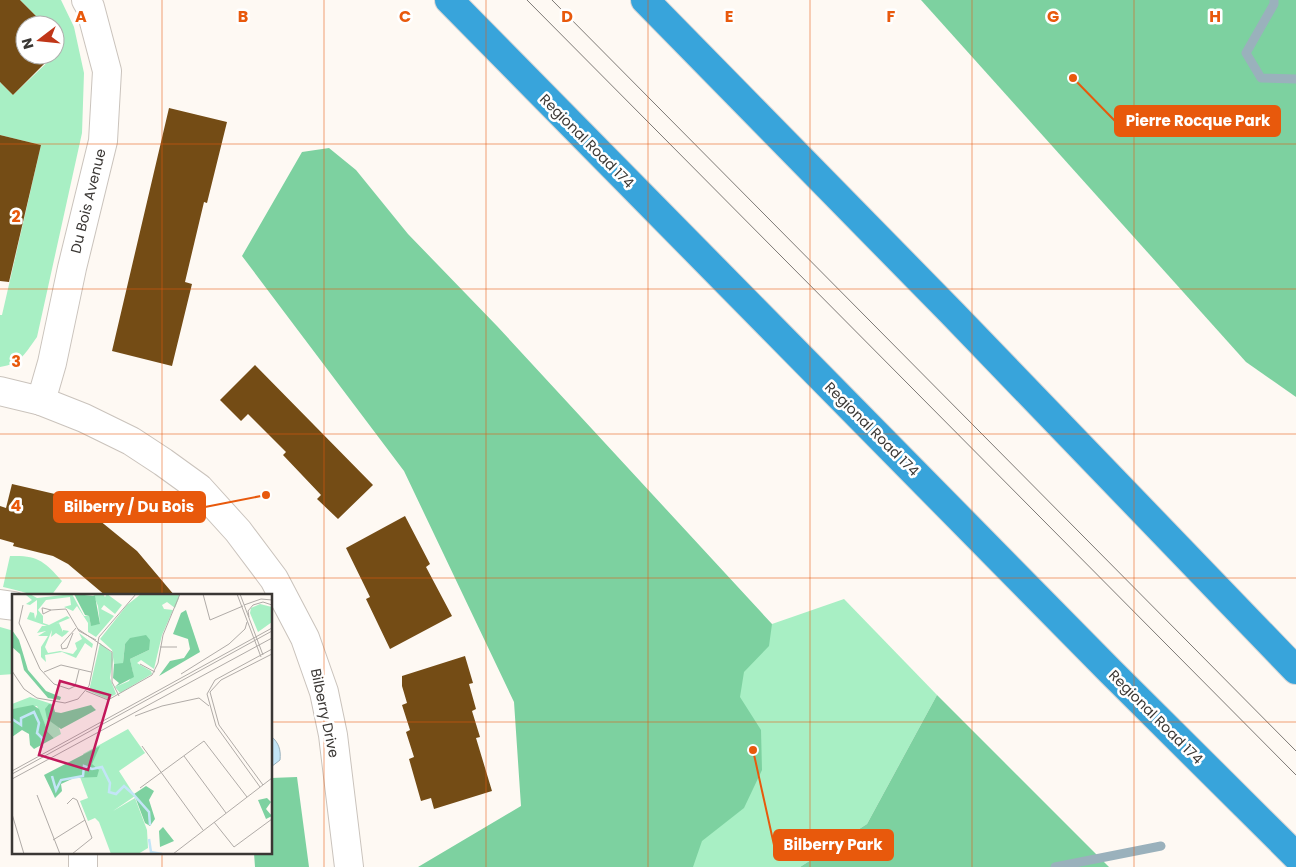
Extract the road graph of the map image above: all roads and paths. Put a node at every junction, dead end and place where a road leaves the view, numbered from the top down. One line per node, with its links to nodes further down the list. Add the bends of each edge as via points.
1 (86, 0): 7 (street, Du Bois Avenue, via 107,71 103,141)
2 (449, 0): 10 (highway, Regional Road 174)
3 (646, 0): 5 (highway)
4 (655, 0): 5 (highway)
5 (953, 314): 8 (highway)
6 (0, 391): 7 (street, Bilberry Drive)
7 (41, 401): 12 (street, Bilberry Drive, via 131,441 199,488 238,531 274,579 305,638 324,692 333,735)
8 (1296, 670)
9 (83, 854): 11 (street)
10 (1296, 856)
11 (83, 867)
12 (349, 867)

